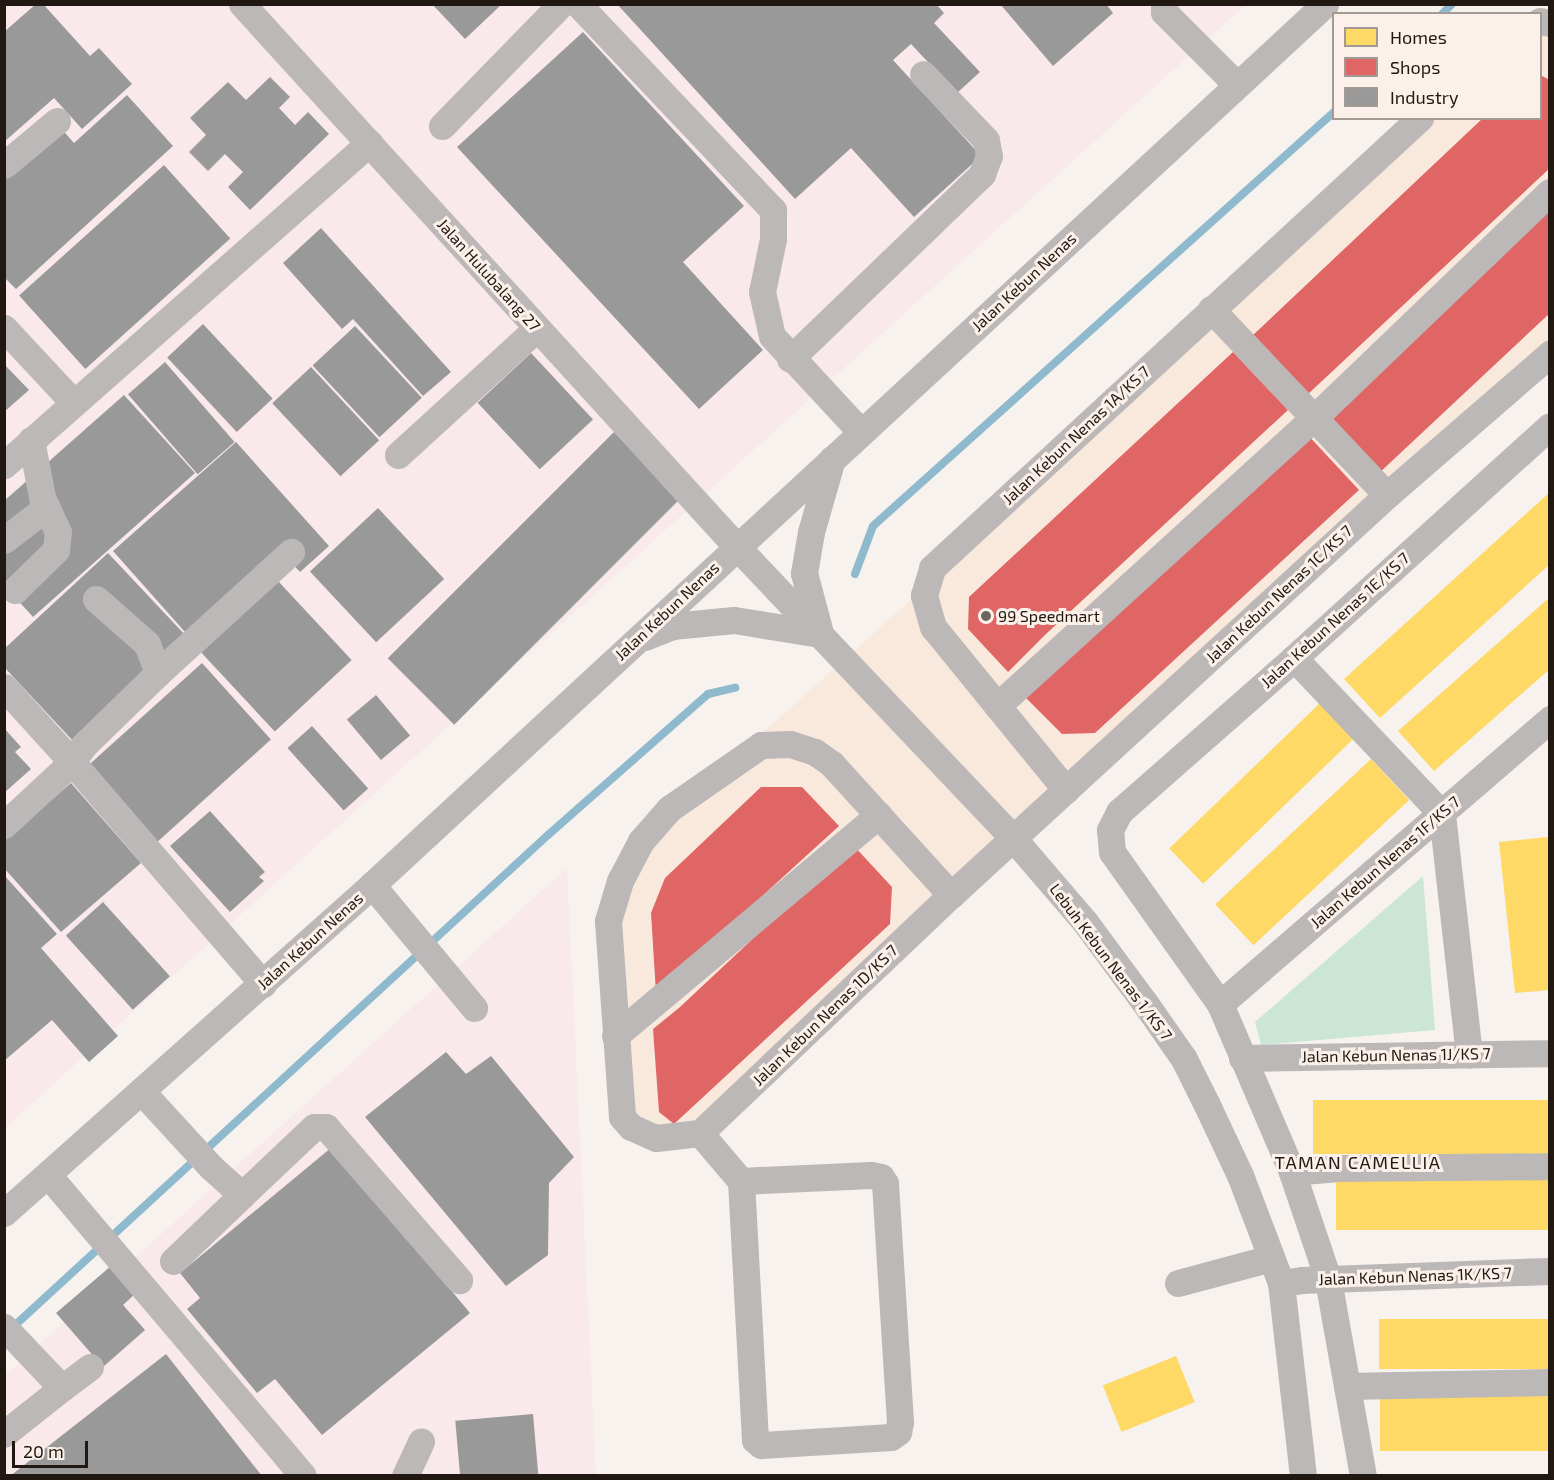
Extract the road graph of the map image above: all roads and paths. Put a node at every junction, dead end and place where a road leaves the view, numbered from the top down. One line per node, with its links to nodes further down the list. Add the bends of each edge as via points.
1 (242, 4): 11 (street, Jalan Hulubalang 27)
2 (561, 4): 10 (street)
3 (578, 4): 18 (street, via 773,210 773,239 762,292 772,336)
4 (1164, 4): 7 (street, via 1164,12)
5 (1325, 4): 7 (street, Jalan Kebun Nenas)
6 (923, 74): 18 (street, via 986,140 989,156 982,174)
7 (1237, 85): 22 (street, Jalan Kebun Nenas)
8 (1418, 120): 14 (street, Jalan Kebun Nenas 1A/KS 7)
9 (57, 121): 12 (street)
10 (441, 126)
11 (369, 143): 16 (street, Jalan Hulubalang 27); 19 (street)
12 (4, 165)
13 (1550, 192): 20 (street)
14 (1211, 309): 20 (street); 39 (street, Jalan Kebun Nenas 1A/KS 7, via 932,568 924,595 933,627)
15 (4, 328): 19 (street)
16 (537, 328): 24 (street); 30 (street, Jalan Hulubalang 27)
17 (1550, 354): 27 (street, Jalan Kebun Nenas 1C/KS 7)
18 (790, 359): 22 (street)
19 (74, 402): 23 (street)
20 (1315, 417): 27 (street); 39 (street)
21 (1550, 426): 36 (street, Jalan Kebun Nenas 1E/KS 7)
22 (861, 432): 25 (street, Jalan Kebun Nenas)
23 (31, 440): 26 (street); 28 (street)
24 (398, 455)
25 (832, 459): 30 (street, Jalan Kebun Nenas); 34 (street, via 804,573)
26 (4, 465)
27 (1388, 495): 42 (street, Jalan Kebun Nenas 1C/KS 7)
28 (47, 507): 29 (street); 32 (street, via 58,532 56,550)
29 (4, 540)
30 (736, 546): 34 (street, Lebuh Kebun Nenas 1/KS 7); 35 (street, Jalan Kebun Nenas)
31 (291, 552): 37 (street)
32 (15, 590)
33 (96, 599): 37 (street, via 147,644)
34 (809, 622): 35 (street, via 734,620 672,626); 46 (street, Lebuh Kebun Nenas 1/KS 7)
35 (633, 642): 47 (street, Jalan Kebun Nenas)
36 (1294, 658): 43 (street); 50 (street, Jalan Kebun Nenas 1E/KS 7, via 1119,812 1110,830 1112,852)
37 (158, 673): 41 (street, via 83,746)
38 (4, 687): 41 (street)
39 (997, 706): 42 (street, Jalan Kebun Nenas 1A/KS 7)
40 (1550, 718): 43 (street, Jalan Kebun Nenas 1F/KS 7)
41 (72, 762): 45 (street); 49 (street)
42 (1066, 790): 46 (street, Jalan Kebun Nenas 1C/KS 7)
43 (1442, 814): 50 (street, Jalan Kebun Nenas 1F/KS 7); 54 (street)
44 (878, 815): 48 (street); 52 (street); 52 (street, via 832,764 815,752 790,744 761,745 669,809 641,841 620,880 608,921)
45 (4, 825)
46 (1013, 838): 48 (street, Jalan Kebun Nenas 1D/KS 7); 64 (street, Lebuh Kebun Nenas 1/KS 7, via 1085,922 1184,1059 1240,1175)
47 (372, 885): 49 (street, Jalan Kebun Nenas); 51 (street)
48 (951, 895): 57 (street, Jalan Kebun Nenas 1D/KS 7)
49 (263, 984): 56 (street, Jalan Kebun Nenas)
50 (1220, 1004): 55 (street)
51 (474, 1008)
52 (615, 1036): 57 (street, via 622,1117 631,1128 656,1138)
53 (1550, 1053): 54 (street, Jalan Kebun Nenas 1J/KS 7)
54 (1469, 1054): 55 (street, Jalan Kebun Nenas 1J/KS 7)
55 (1242, 1058): 59 (street)
56 (142, 1092): 60 (street, Jalan Kebun Nenas); 62 (street)
57 (700, 1133): 61 (street)
58 (1550, 1166): 59 (street)
59 (1292, 1172): 67 (street)
60 (48, 1175): 63 (street, Jalan Kebun Nenas); 78 (street)
61 (741, 1181): 61 (street, via 755,1440 761,1445 891,1437 898,1432 900,1422 885,1183 881,1177 871,1175)
62 (242, 1195): 65 (street); 68 (street, via 314,1126 326,1127)
63 (4, 1214)
64 (1271, 1258): 69 (street, Lebuh Kebun Nenas 1/KS 7); 70 (street)
65 (173, 1261)
66 (1550, 1271): 67 (street, Jalan Kebun Nenas 1K/KS 7)
67 (1328, 1279): 69 (street, Jalan Kebun Nenas 1K/KS 7); 74 (street)
68 (459, 1280)
69 (1281, 1283): 80 (street, Lebuh Kebun Nenas 1/KS 7)
70 (1178, 1284)
71 (8, 1332): 75 (street)
72 (90, 1367): 75 (street)
73 (1550, 1382): 74 (street)
74 (1347, 1386): 81 (street)
75 (62, 1388): 76 (street)
76 (4, 1434)
77 (421, 1442): 79 (street)
78 (303, 1476)
79 (405, 1476)
80 (1303, 1476)
81 (1363, 1476)

